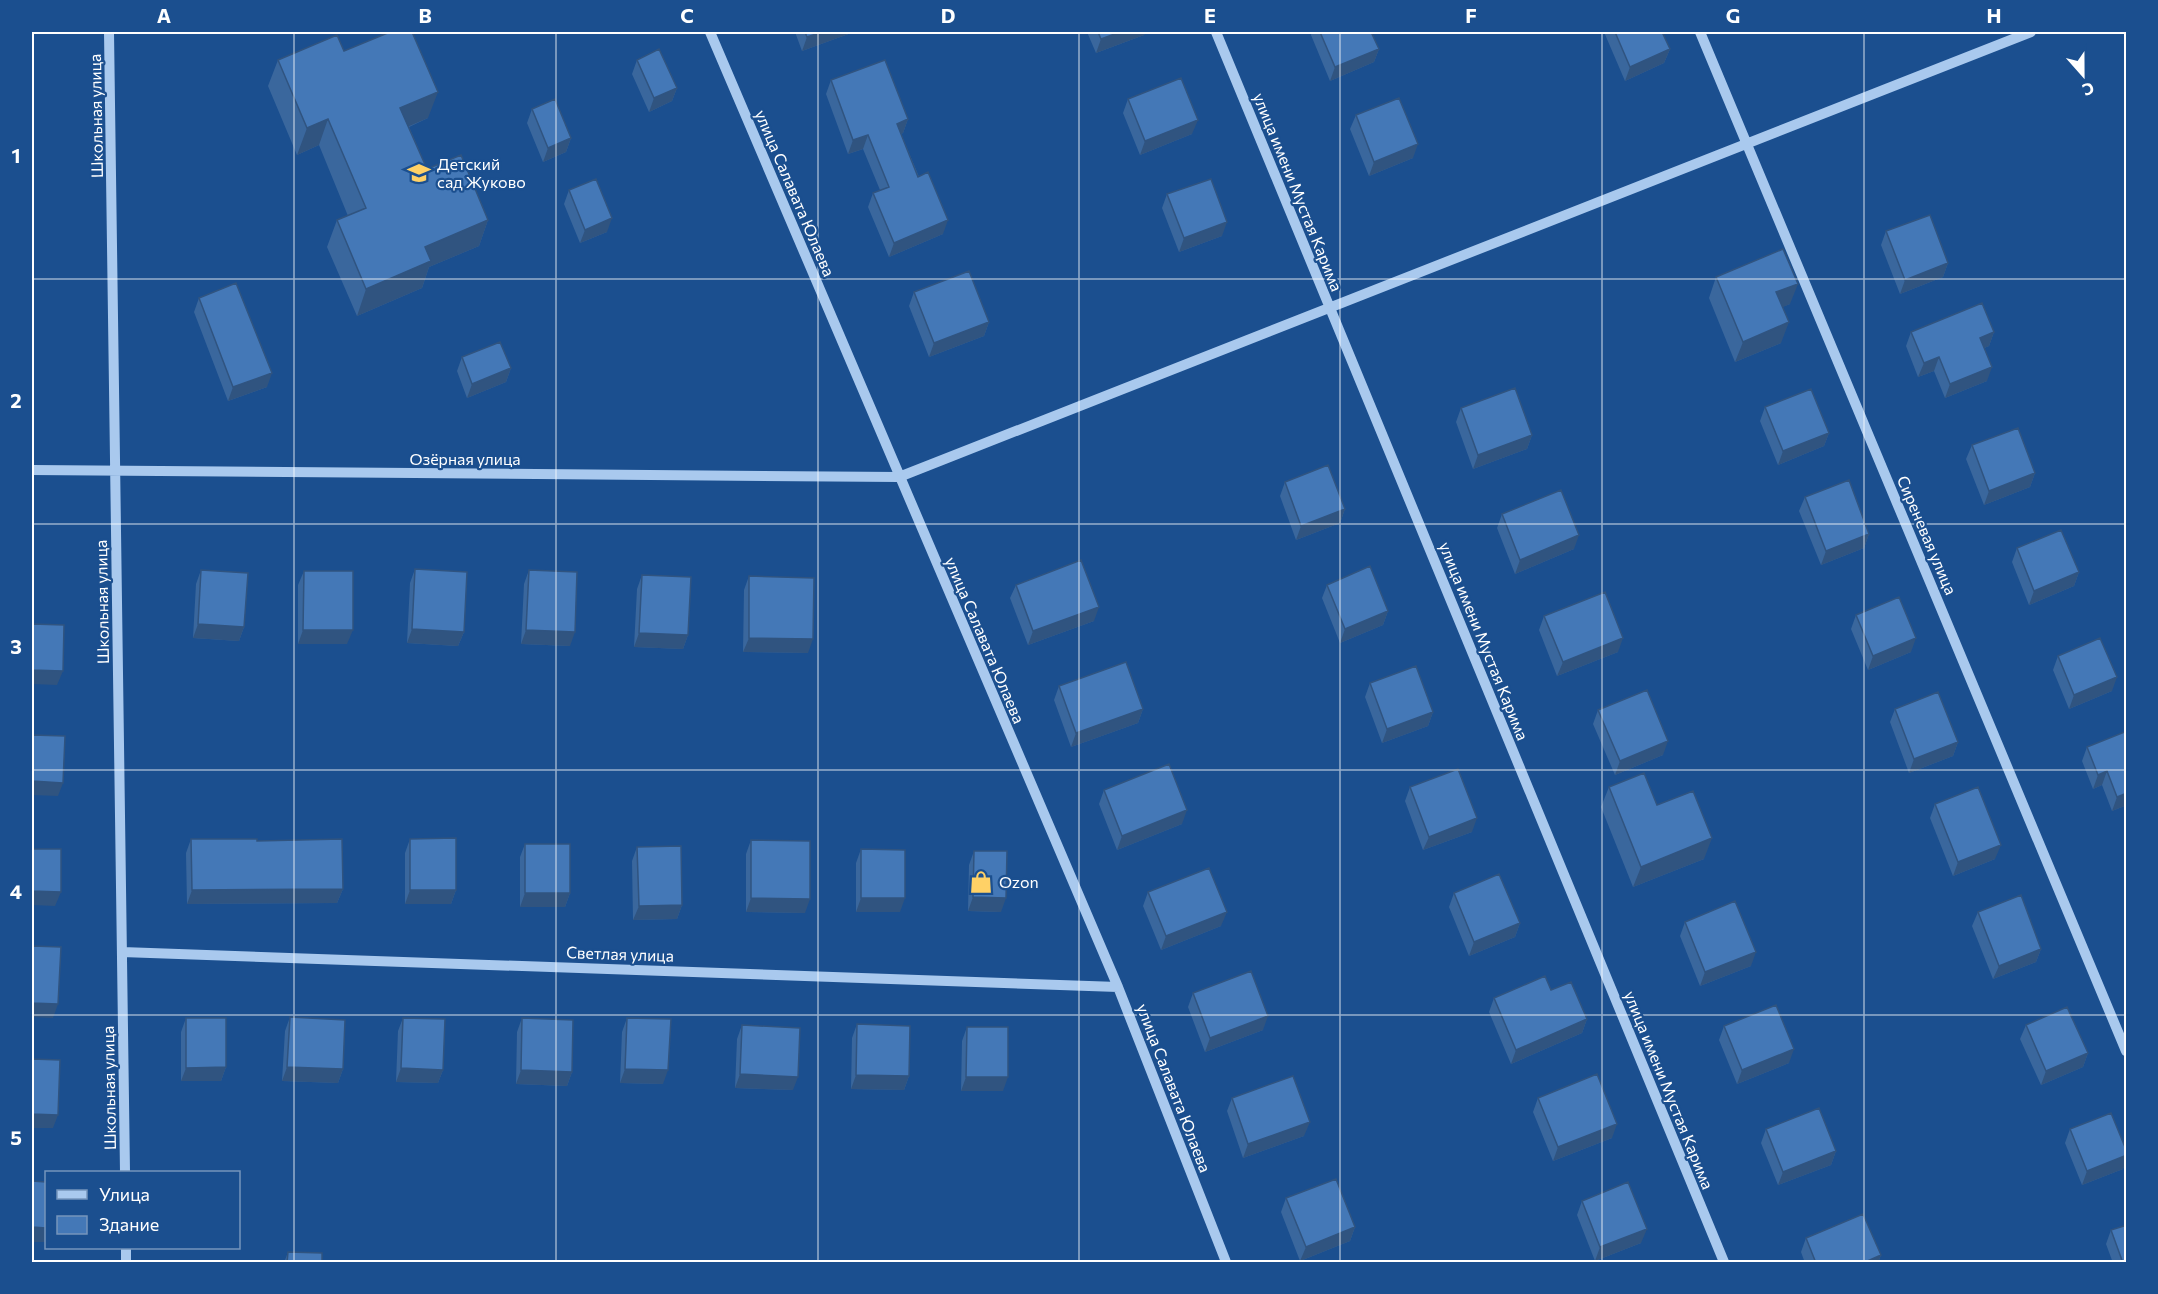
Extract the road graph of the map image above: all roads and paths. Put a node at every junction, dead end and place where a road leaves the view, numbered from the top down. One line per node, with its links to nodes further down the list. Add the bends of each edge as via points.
1 (110, 32): 9 (street, Школьная улица)
2 (710, 32): 10 (street, улица Салавата Юлаева)
3 (1216, 32): 7 (street, улица имени Мустая Карима)
4 (1700, 32): 6 (street, Сиреневая улица)
5 (2031, 32): 6 (street)
6 (1747, 143): 7 (street); 13 (street, Сиреневая улица)
7 (1330, 307): 10 (street); 16 (street, улица имени Мустая Карима)
8 (32, 470): 9 (street, Озёрная улица)
9 (116, 471): 10 (street, Озёрная улица); 11 (street, Школьная улица)
10 (899, 477): 12 (street, улица Салавата Юлаева)
11 (122, 952): 12 (street, Светлая улица); 14 (street, Школьная улица)
12 (1118, 987): 15 (street, улица Салавата Юлаева)
13 (2127, 1051)
14 (125, 1171)
15 (1226, 1263)
16 (1724, 1263)

